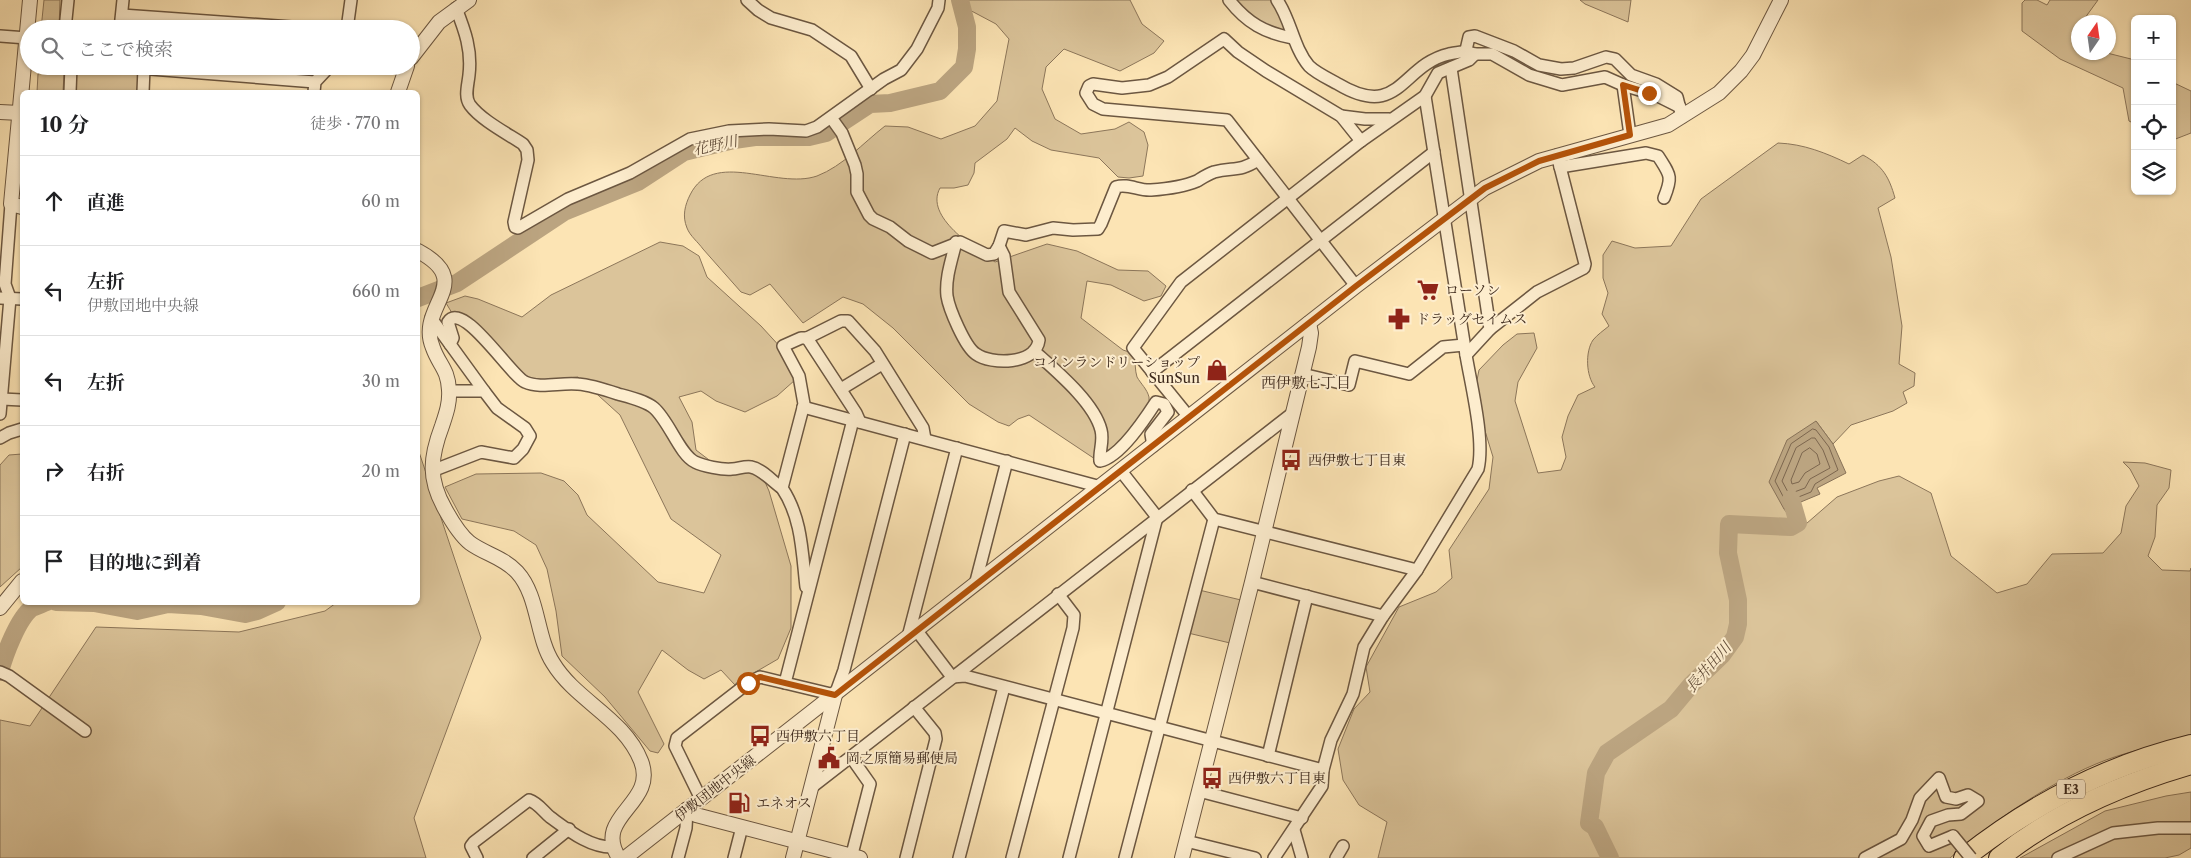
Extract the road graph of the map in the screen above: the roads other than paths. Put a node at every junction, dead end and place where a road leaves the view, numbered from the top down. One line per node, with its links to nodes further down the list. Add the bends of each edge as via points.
1 (30, 0): 13 (street)
2 (68, 0): 14 (street)
3 (123, 0): 12 (street)
4 (351, 0): 17 (street)
5 (469, 0): 11 (street)
6 (747, 0): 32 (street, via 771,18 812,30 851,56)
7 (939, 0): 32 (street, via 938,8 907,64)
8 (1229, 0): 20 (street, via 1247,21 1262,30)
9 (1277, 0): 20 (street)
10 (1781, 0): 39 (street, 伊敷団地中央線, via 1762,40 1741,71 1719,93)
11 (456, 8): 21 (street, via 439,22); 42 (street, via 468,37 471,59 467,100 477,112 528,150 514,222 517,228 568,199 630,173 690,139 729,131 806,131)
12 (122, 14): 15 (street); 16 (street)
13 (28, 20)
14 (67, 20)
15 (121, 20)
16 (201, 20)
17 (348, 20)
18 (0, 36): 19 (street)
19 (20, 37)
20 (1293, 38): 22 (street, via 1310,67 1348,90 1368,96 1390,94 1435,57)
21 (420, 46)
22 (1471, 52): 23 (street, via 1469,60); 30 (street, via 1492,54 1534,77 1562,85 1604,77); 39 (street, via 1469,37 1475,36 1539,65 1560,69 1574,68 1606,57 1615,60 1631,75 1678,97)
23 (1450, 68): 37 (street, via 1438,73); 51 (street)
24 (25, 75): 33 (street)
25 (71, 75): 34 (street)
26 (144, 75): 35 (street)
27 (204, 75): 31 (street)
28 (323, 75): 31 (street)
29 (404, 75): 36 (street)
30 (1623, 85): 39 (street, via 1656,95); 44 (street)
31 (314, 88)
32 (871, 89): 42 (street)
33 (23, 90)
34 (70, 90)
35 (143, 90)
36 (399, 90)
37 (1425, 96): 43 (street); 46 (street)
38 (0, 112): 40 (street)
39 (1681, 112): 44 (street, 伊敷団地中央線, via 1668,125)
40 (20, 113): 52 (street)
41 (1341, 116): 43 (street); 45 (street); 47 (street, via 1266,71 1224,39 1158,81 1122,88 1093,84 1086,90 1093,104 1103,109 1228,120)
42 (832, 119): 55 (street, via 855,165 857,192 873,219 926,252 936,252)
43 (1389, 119): 45 (street)
44 (1630, 135): 48 (street, 伊敷団地中央線)
45 (1361, 141): 49 (street)
46 (1434, 152): 53 (street); 54 (street)
47 (1258, 160): 49 (street); 56 (street, via 1247,168 1215,172 1196,181 1162,189 1142,190 1120,185 1116,187 1098,228 1053,228 1026,235 1004,231)
48 (1559, 161): 50 (street, via 1646,153 1658,156 1671,182); 51 (street, 伊敷団地中央線, via 1516,171); 63 (street, via 1586,264 1537,292)
49 (1287, 198): 54 (street); 69 (street, via 1181,282 1133,348)
50 (1664, 198)
51 (1470, 199): 53 (street, 伊敷団地中央線); 63 (street)
52 (17, 205): 59 (street)
53 (1444, 218): 58 (street, 伊敷団地中央線); 66 (street)
54 (1319, 240): 58 (street); 69 (street)
55 (956, 242): 56 (street, via 986,254 994,254); 67 (street, via 947,296 971,349 982,357 1019,361)
56 (999, 246): 67 (street, via 1004,256 1009,292 1039,340)
57 (420, 252): 61 (street, via 429,257 445,277 443,293)
58 (1356, 286): 62 (street, 伊敷団地中央線)
59 (5, 298): 60 (street); 74 (street)
60 (20, 299)
61 (431, 318): 65 (street); 72 (street, via 430,338 446,371)
62 (1310, 323): 70 (street, via 1309,347); 79 (street, 伊敷団地中央線)
63 (1490, 329): 66 (street)
64 (808, 338): 68 (street, via 841,321 848,321); 71 (street); 76 (street, via 783,346 800,376)
65 (450, 344): 73 (street); 91 (street, via 453,338 448,322 455,316 481,334 511,371 525,382 578,384 652,406 665,419 686,455 694,462 729,470 751,467)
66 (1465, 350): 70 (street, via 1443,347 1409,374 1355,361 1349,385); 96 (street, via 1480,460 1478,469)
67 (1034, 351): 85 (street, via 1078,393 1099,425 1102,439 1100,461 1125,444 1156,402 1160,402 1168,412 1151,434)
68 (882, 364): 71 (street); 84 (street, via 923,428)
69 (1152, 372): 79 (street)
70 (1302, 374): 77 (street)
71 (841, 389): 80 (street)
72 (449, 391): 73 (street); 89 (street)
73 (484, 391): 89 (street, via 497,408 528,432 530,436 523,449 514,458 481,452)
74 (2, 398): 75 (street); 78 (street)
75 (20, 400)
76 (804, 407): 80 (street); 91 (street)
77 (1294, 412): 92 (street); 95 (street)
78 (0, 414)
79 (1189, 417): 85 (street, 伊敷団地中央線)
80 (856, 421): 82 (street); 101 (street)
81 (20, 430): 83 (street)
82 (905, 434): 84 (street); 110 (street)
83 (0, 438)
84 (925, 439): 86 (street)
85 (1153, 446): 88 (street, 伊敷団地中央線)
86 (957, 448): 87 (street); 105 (street)
87 (1007, 461): 90 (street); 99 (street)
88 (1121, 470): 90 (street, 伊敷団地中央線); 93 (street)
89 (432, 471): 134 (street, via 436,490 467,541 507,562 519,574 552,662 569,684 616,725 638,753 644,780 632,806 613,827)
90 (1101, 487): 99 (street, 伊敷団地中央線)
91 (782, 488): 101 (street, via 791,501 798,522)
92 (1192, 490): 93 (street); 94 (street)
93 (1157, 517): 100 (street); 113 (street)
94 (1214, 519): 95 (street); 114 (street)
95 (1264, 532): 96 (street); 97 (street)
96 (1417, 570): 104 (street)
97 (1252, 582): 102 (street); 116 (street)
98 (20, 583): 103 (street)
99 (975, 585): 105 (street, 伊敷団地中央線)
100 (1058, 594): 107 (street); 111 (street, via 1074,615)
101 (806, 596): 108 (street)
102 (1307, 596): 104 (street); 118 (street)
103 (0, 608)
104 (1383, 616): 121 (street, via 1364,648 1353,694 1334,734)
105 (912, 634): 107 (street); 110 (street, 伊敷団地中央線)
106 (1, 672): 115 (street)
107 (952, 677): 109 (street, via 965,676); 112 (street)
108 (785, 683): 110 (street); 124 (street, via 760,677 748,683 678,738 675,746)
109 (1004, 687): 111 (street); 143 (street)
110 (835, 695): 122 (street); 124 (street, 伊敷団地中央線)
111 (1054, 700): 113 (street); 144 (street)
112 (914, 707): 119 (street); 142 (street, via 935,733 936,739)
113 (1107, 714): 114 (street); 145 (street)
114 (1160, 727): 116 (street); 146 (street)
115 (84, 731)
116 (1212, 741): 118 (street); 123 (street)
117 (2191, 745): 153 (highway, E3, via 2152,755 2081,784 2016,820)
118 (1268, 756): 121 (street)
119 (851, 757): 122 (street); 135 (street, via 870,784)
120 (2191, 764): 155 (highway, E3, via 2122,786 2089,802 2027,837)
121 (1323, 770): 126 (street, via 1322,786)
122 (812, 787): 132 (street)
123 (1199, 791): 126 (street); 131 (street)
124 (701, 799): 125 (street, 伊敷団地中央線)
125 (687, 809): 127 (street, via 696,815); 138 (street, 伊敷団地中央線); 139 (street)
126 (1302, 818): 130 (street)
127 (742, 827): 132 (street); 140 (street)
128 (2191, 828): 156 (street, via 2114,833)
129 (569, 829): 134 (street, via 595,846); 136 (street, via 529,800 474,842 471,846); 137 (street)
130 (1294, 830): 149 (street); 150 (street)
131 (1186, 841): 147 (street); 148 (street)
132 (797, 842): 135 (street); 141 (street)
133 (1343, 846): 151 (street)
134 (616, 853)
135 (854, 857)
136 (477, 858)
137 (533, 858)
138 (625, 858)
139 (678, 858)
140 (734, 858)
141 (793, 858)
142 (906, 858)
143 (959, 858)
144 (1012, 858)
145 (1069, 858)
146 (1125, 858)
147 (1182, 858)
148 (1255, 858)
149 (1274, 858)
150 (1302, 858)
151 (1336, 858)
152 (1865, 858): 154 (street, bridge, via 1901,839 1920,798 1939,778 1946,797 1956,799 1968,795 1978,801 1961,814 1930,821 1923,836 1929,846 1953,836)
153 (1964, 858)
154 (1971, 858)
155 (1998, 858)
156 (2058, 858)

